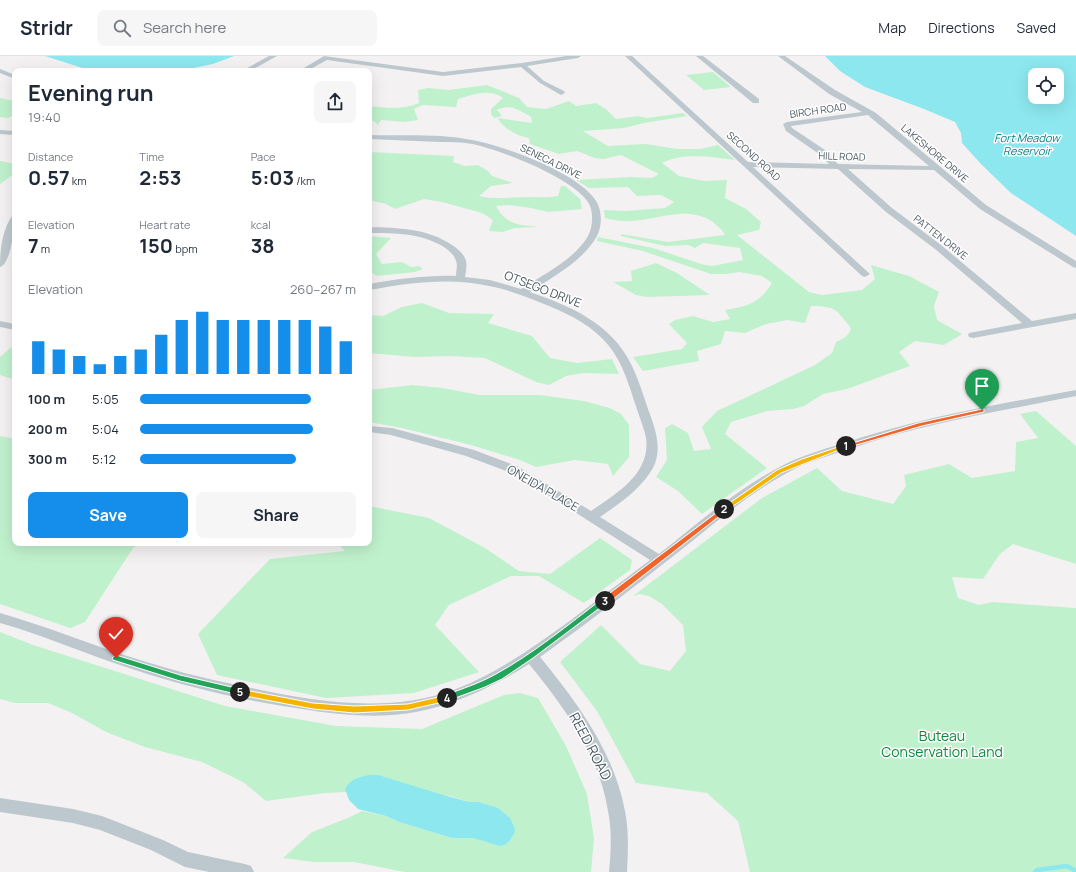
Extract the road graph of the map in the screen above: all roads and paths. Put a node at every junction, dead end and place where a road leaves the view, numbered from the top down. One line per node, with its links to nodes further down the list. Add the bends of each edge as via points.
1 (274, 56): 8 (street)
2 (578, 56): 7 (street)
3 (628, 56): 18 (street, SECOND ROAD)
4 (699, 56): 13 (street)
5 (781, 56): 14 (street, LAKESHORE DRIVE, via 832,92)
6 (328, 57): 7 (street, via 443,74); 9 (street)
7 (522, 65): 12 (street, via 542,82)
8 (251, 68)
9 (308, 68)
10 (0, 71): 11 (street)
11 (12, 76)
12 (561, 93)
13 (756, 101)
14 (870, 113): 19 (street, BIRCH ROAD, via 787,124 789,129); 20 (street, LAKESHORE DRIVE)
15 (0, 132): 16 (street)
16 (12, 133)
17 (372, 137): 28 (street, SENECA DRIVE, via 472,142 510,154 562,177 585,192 592,200 597,217 592,235 577,254)
18 (747, 164): 19 (street, HILL ROAD); 25 (street, SECOND ROAD)
19 (838, 166): 20 (street, HILL ROAD); 31 (street, PATTEN DRIVE)
20 (935, 168): 24 (street, LAKESHORE DRIVE, via 983,207)
21 (12, 223): 23 (street)
22 (372, 230): 26 (street, via 404,231 436,238 454,251 460,259)
23 (0, 263)
24 (1076, 265)
25 (865, 274)
26 (460, 279): 27 (street, OTSEGO DRIVE, via 417,279); 28 (street, OTSEGO DRIVE)
27 (372, 286)
28 (523, 292): 36 (street, OTSEGO DRIVE, via 575,314 605,335 624,360 648,427 652,453 644,471 626,491)
29 (1076, 316): 31 (street)
30 (0, 324): 32 (street)
31 (1031, 325): 33 (street)
32 (12, 326)
33 (973, 335)
34 (1076, 393): 37 (street, via 920,424 791,466 730,505)
35 (372, 429): 36 (street, ONEIDA PLACE, via 392,432 499,463 527,476)
36 (592, 516): 37 (street, ONEIDA PLACE)
37 (659, 560): 39 (street)
38 (0, 618): 39 (street, via 180,678 256,696 334,709 390,709 445,698 488,682)
39 (531, 656): 42 (street, REED ROAD, via 575,714 605,768 620,822)
40 (0, 805): 41 (street, via 102,823 185,859)
41 (246, 872)
42 (618, 872)

